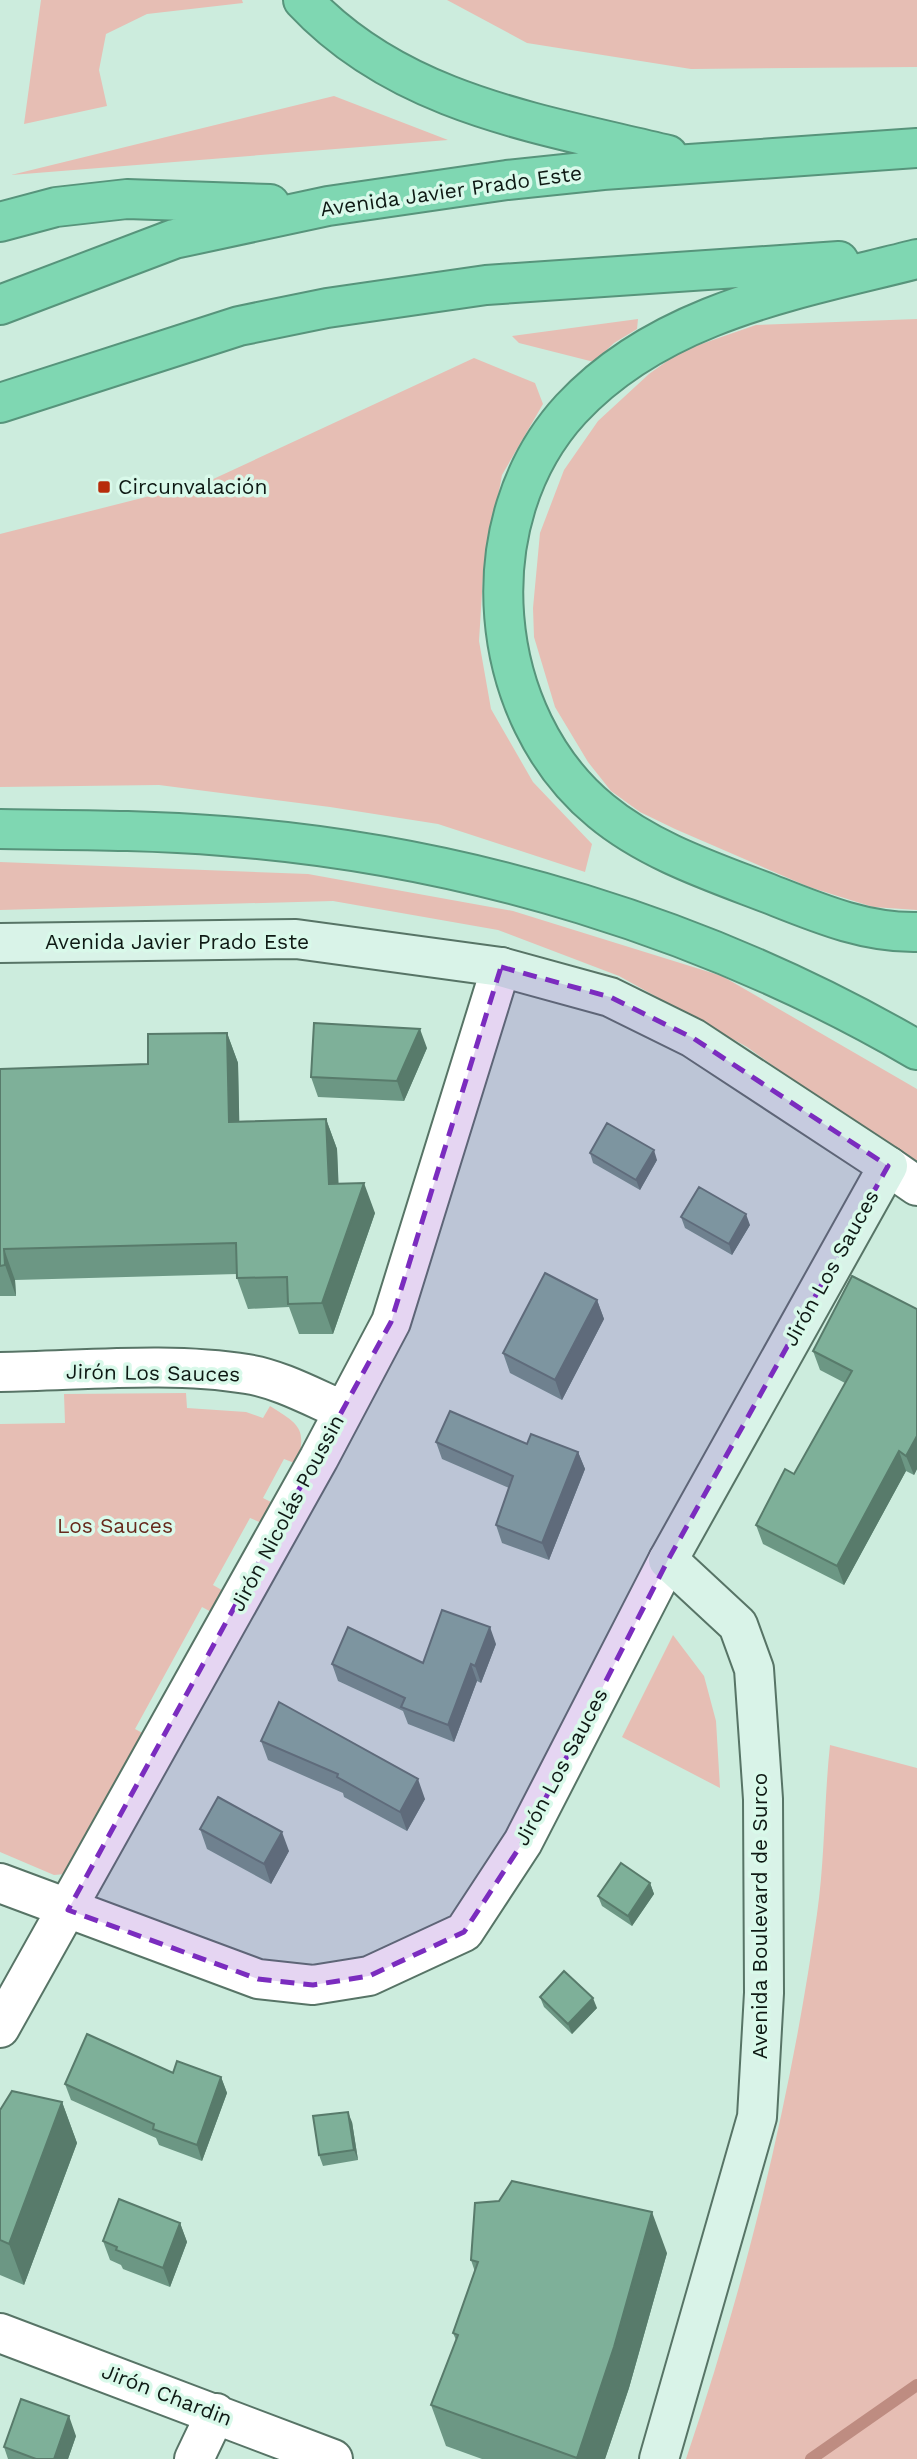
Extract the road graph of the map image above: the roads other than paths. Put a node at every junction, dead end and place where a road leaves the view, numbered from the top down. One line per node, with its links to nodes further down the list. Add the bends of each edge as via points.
1 (303, 0): 3 (highway, via 356,49 432,91)
2 (917, 148): 3 (highway, Avenida Javier Prado Este)
3 (700, 163): 4 (highway, Avenida Javier Prado Este, via 507,180)
4 (328, 206): 5 (highway, via 127,199 56,207); 7 (highway, Avenida Javier Prado Este, via 174,239)
5 (0, 222)
6 (917, 258): 8 (highway, via 485,285 340,306 239,326); 10 (highway, via 722,312 649,346 595,387 557,427 527,478 508,541 503,600 510,665 530,721 576,789 602,812 656,846 781,898 866,928)
7 (0, 305)
8 (0, 403)
9 (0, 830): 13 (highway, via 223,836 358,852 528,889 673,935 764,972)
10 (917, 932)
11 (0, 943): 12 (street, Avenida Javier Prado Este, via 296,939)
12 (501, 967): 14 (street, Avenida Javier Prado Este, via 610,997 693,1038); 16 (street, Jirón Nicolás Poussin, via 391,1322)
13 (917, 1050)
14 (902, 1176): 17 (street, Jirón Los Sauces)
15 (0, 1372): 16 (street, Jirón Los Sauces, via 180,1369 248,1374)
16 (342, 1410): 19 (street, Jirón Nicolás Poussin)
17 (668, 1560): 19 (street, Jirón Los Sauces, via 523,1842 464,1932 369,1976 313,1985 258,1979); 25 (street, Avenida Boulevard de Surco, via 738,1625 754,1669 763,1800 764,1993 757,2117)
18 (0, 1883): 19 (street, Jirón Los Sauces)
19 (68, 1910): 20 (street, Jirón Nicolás Poussin)
20 (0, 2028)
21 (0, 2333): 22 (street, Jirón Chardin)
22 (216, 2413): 23 (street); 24 (street, Jirón Chardin)
23 (194, 2459)
24 (333, 2459)
25 (659, 2459)

